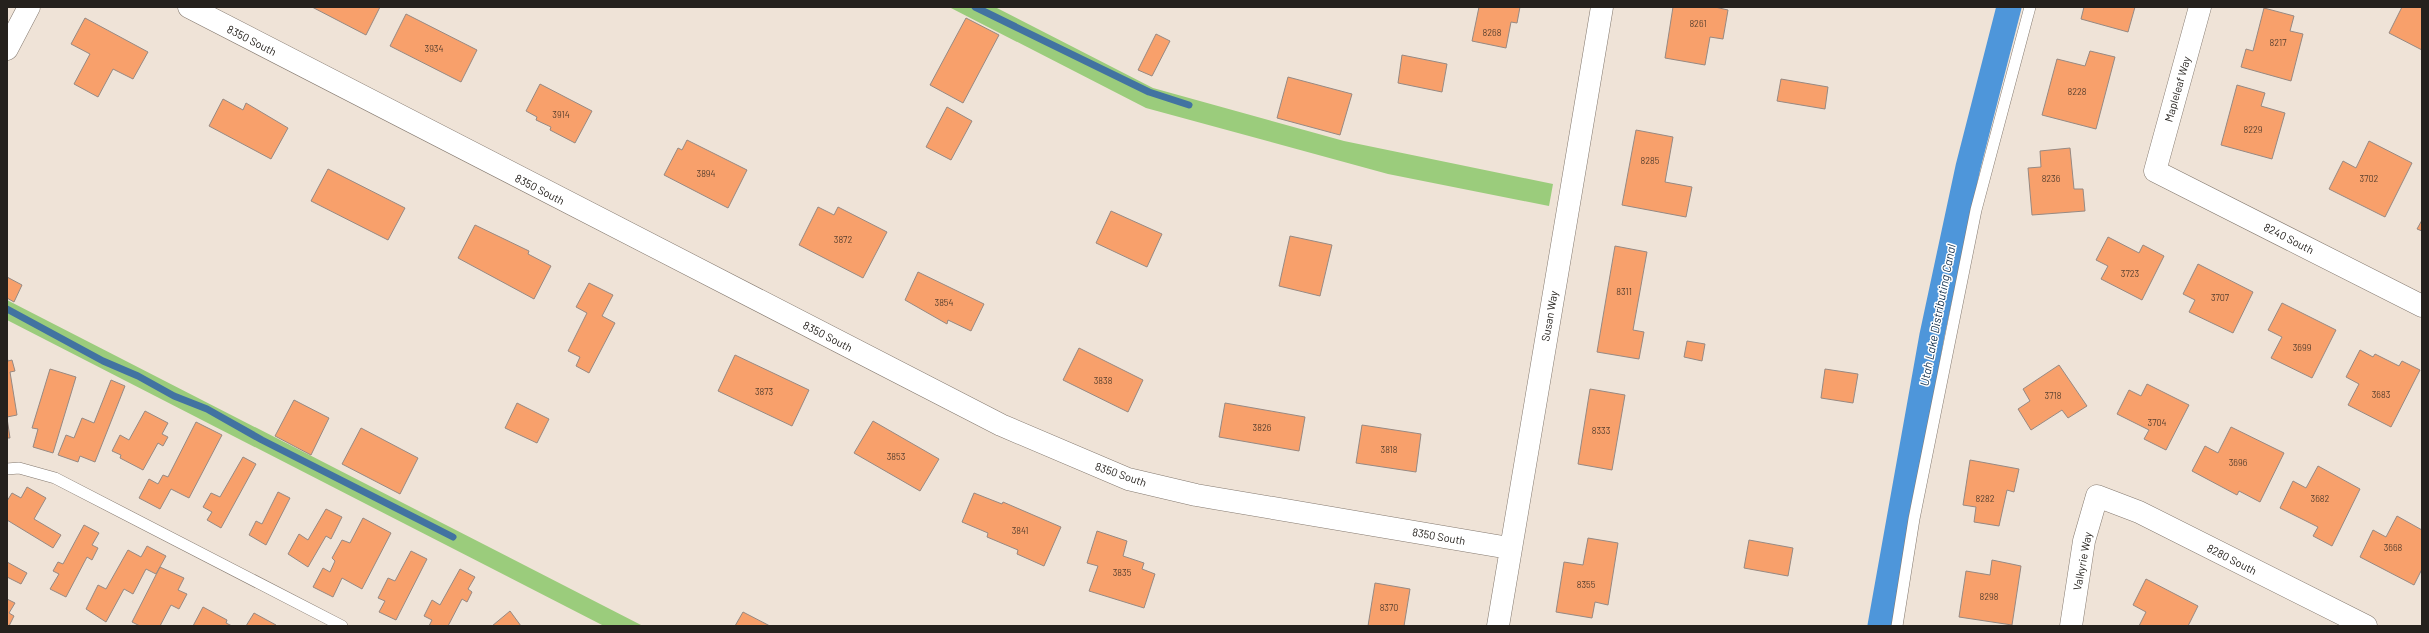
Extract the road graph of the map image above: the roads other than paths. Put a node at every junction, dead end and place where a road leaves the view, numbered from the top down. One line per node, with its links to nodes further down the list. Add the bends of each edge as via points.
1 (29, 7): 6 (street)
2 (189, 7): 11 (street, 8350 South, via 1001,424 1128,479 1196,495)
3 (1602, 7): 11 (street, Susan Way)
4 (2030, 7): 14 (lane, via 1976,210 1914,519)
5 (2200, 7): 7 (street, Mapleleaf Way)
6 (7, 49)
7 (2155, 171): 8 (street, 8240 South)
8 (2422, 306)
9 (7, 469): 12 (lane, via 19,468 55,478)
10 (2097, 496): 15 (street, Valkyrie Way, via 2084,541); 16 (street, 8280 South, via 2139,512)
11 (1509, 548): 13 (street, Susan Way)
12 (342, 626)
13 (1498, 626)
14 (1896, 626)
15 (2071, 626)
16 (2366, 626)

